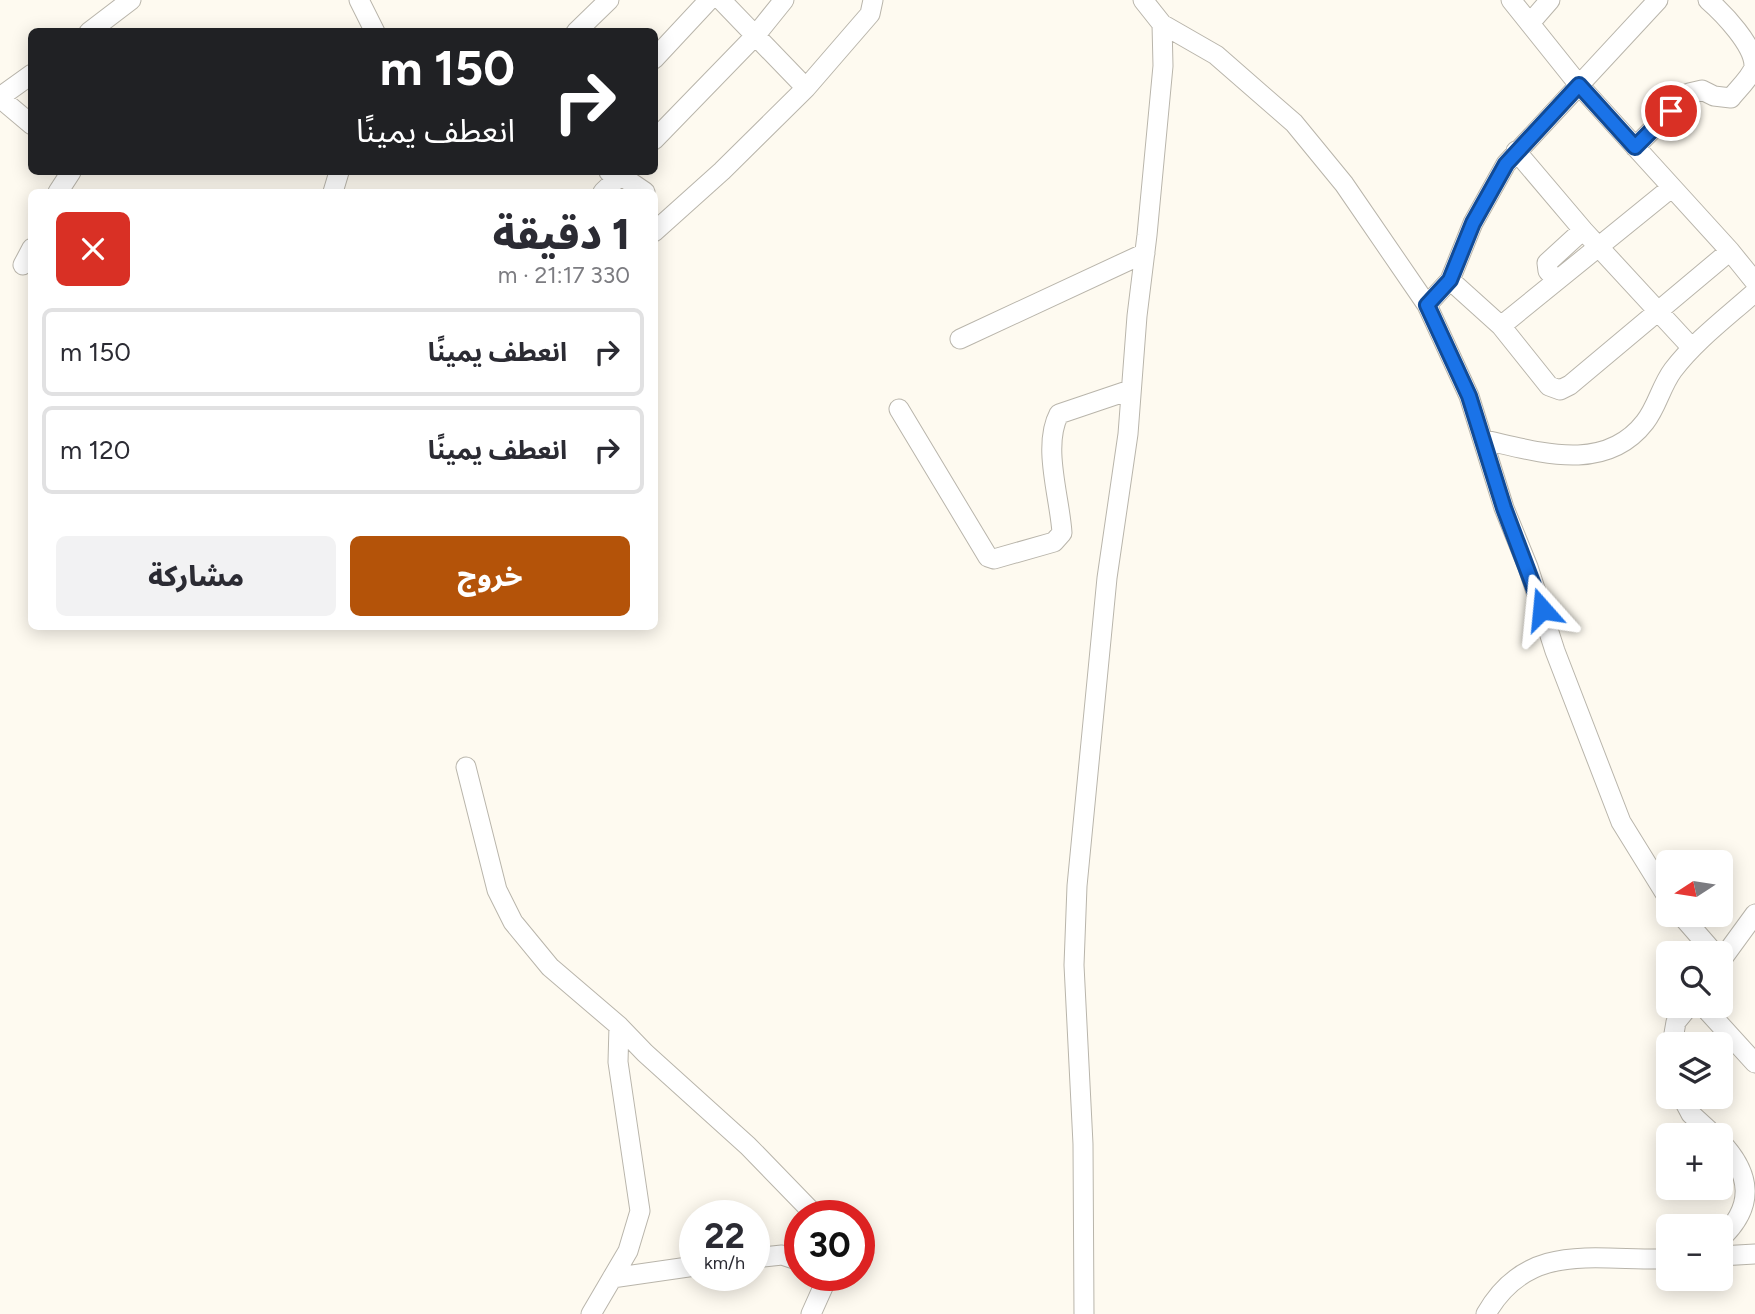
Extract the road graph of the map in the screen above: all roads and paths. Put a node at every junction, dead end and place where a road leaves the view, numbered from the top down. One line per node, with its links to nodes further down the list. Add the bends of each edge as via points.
1 (131, 0): 15 (street)
2 (359, 0): 16 (street)
3 (609, 0): 17 (street)
4 (709, 0): 19 (street)
5 (721, 0): 18 (street)
6 (783, 0): 18 (street)
7 (873, 0): 22 (street, via 870,14)
8 (1143, 0): 14 (street)
9 (1511, 0): 13 (street)
10 (1550, 0): 13 (street)
11 (1658, 0): 21 (street)
12 (1708, 0): 26 (street, via 1755,53 1754,68 1731,98 1702,90 1689,93)
13 (1530, 23): 21 (street)
14 (1161, 24): 39 (street, via 1163,66); 44 (street, via 1216,55 1294,123 1344,184)
15 (94, 28)
16 (373, 28)
17 (580, 28)
18 (755, 36): 22 (street); 25 (street)
19 (658, 55)
20 (28, 77): 23 (street)
21 (1579, 85): 26 (street); 27 (street)
22 (806, 88): 34 (street)
23 (0, 97): 24 (street)
24 (28, 122)
25 (658, 136)
26 (1635, 147): 30 (street)
27 (1516, 151): 36 (street); 40 (street, via 1473,223)
28 (616, 175): 31 (street)
29 (621, 175): 32 (street)
30 (1671, 188): 37 (street); 38 (street)
31 (605, 189)
32 (641, 189)
33 (658, 202): 34 (street)
34 (674, 213): 35 (street)
35 (658, 228)
36 (1583, 230): 37 (street); 41 (street, via 1547,263)
37 (1598, 246): 41 (street); 45 (street)
38 (1730, 251): 42 (street); 45 (street)
39 (1145, 253): 47 (street); 49 (street)
40 (1450, 280): 44 (street); 46 (street)
41 (1556, 280): 46 (street)
42 (1755, 282)
43 (1755, 292): 48 (street)
44 (1427, 305): 51 (street)
45 (1658, 312): 46 (street, via 1560,390 1549,386); 48 (street)
46 (1501, 326)
47 (960, 339)
48 (1692, 348): 51 (street, via 1672,372 1646,421 1626,442 1578,457)
49 (1130, 390): 50 (street, via 1059,414 1051,444 1062,533 1054,542 993,559); 70 (street, via 1077,899 1074,965 1083,1144)
50 (899, 409)
51 (1485, 440): 53 (street, via 1555,651 1621,821)
52 (466, 767): 57 (street, via 504,907 550,967)
53 (1656, 878)
54 (1755, 914): 55 (street)
55 (1733, 942)
56 (1714, 1018): 58 (street)
57 (619, 1026): 62 (street); 68 (street, via 618,1062 640,1211 631,1244)
58 (1755, 1063)
59 (1688, 1109): 60 (street)
60 (1701, 1123)
61 (1733, 1154): 63 (street, via 1749,1193)
62 (800, 1200)
63 (1733, 1228)
64 (1755, 1254): 65 (street)
65 (1733, 1255)
66 (1656, 1259): 71 (street, via 1564,1258 1533,1266 1507,1283)
67 (679, 1268): 68 (street)
68 (612, 1278): 69 (street)
69 (591, 1314)
70 (1084, 1314)
71 (1486, 1314)

